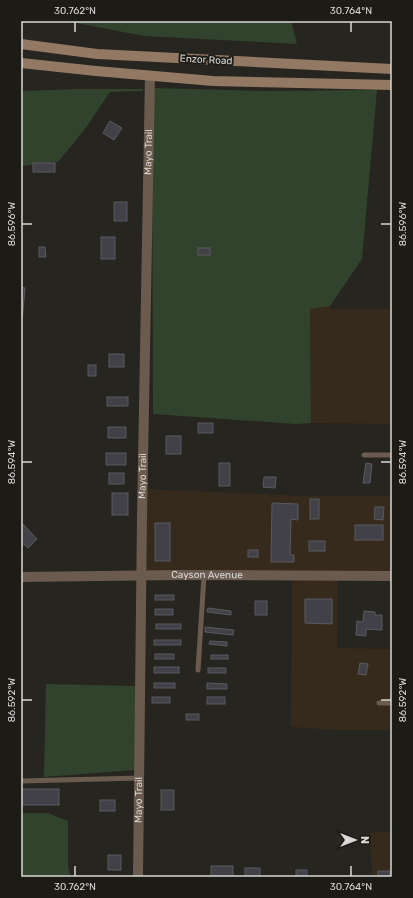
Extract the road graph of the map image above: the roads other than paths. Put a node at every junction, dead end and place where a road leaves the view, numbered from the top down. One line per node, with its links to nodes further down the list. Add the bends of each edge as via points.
1 (21, 44): 3 (main road, Enzor Road, via 97,54)
2 (21, 63): 4 (main road, Enzor Road)
3 (392, 69)
4 (150, 76): 5 (main road, Enzor Road, via 213,81); 8 (street, Mayo Trail)
5 (392, 85)
6 (364, 455): 7 (lane)
7 (392, 455)
8 (142, 576): 9 (street, Cayson Avenue); 11 (street, Cayson Avenue); 15 (street, Mayo Trail)
9 (204, 576): 10 (street, Cayson Avenue); 12 (lane)
10 (392, 576)
11 (21, 577)
12 (198, 670)
13 (379, 703): 14 (lane)
14 (392, 703)
15 (140, 778): 16 (lane); 17 (street, Mayo Trail)
16 (21, 781)
17 (138, 877)

